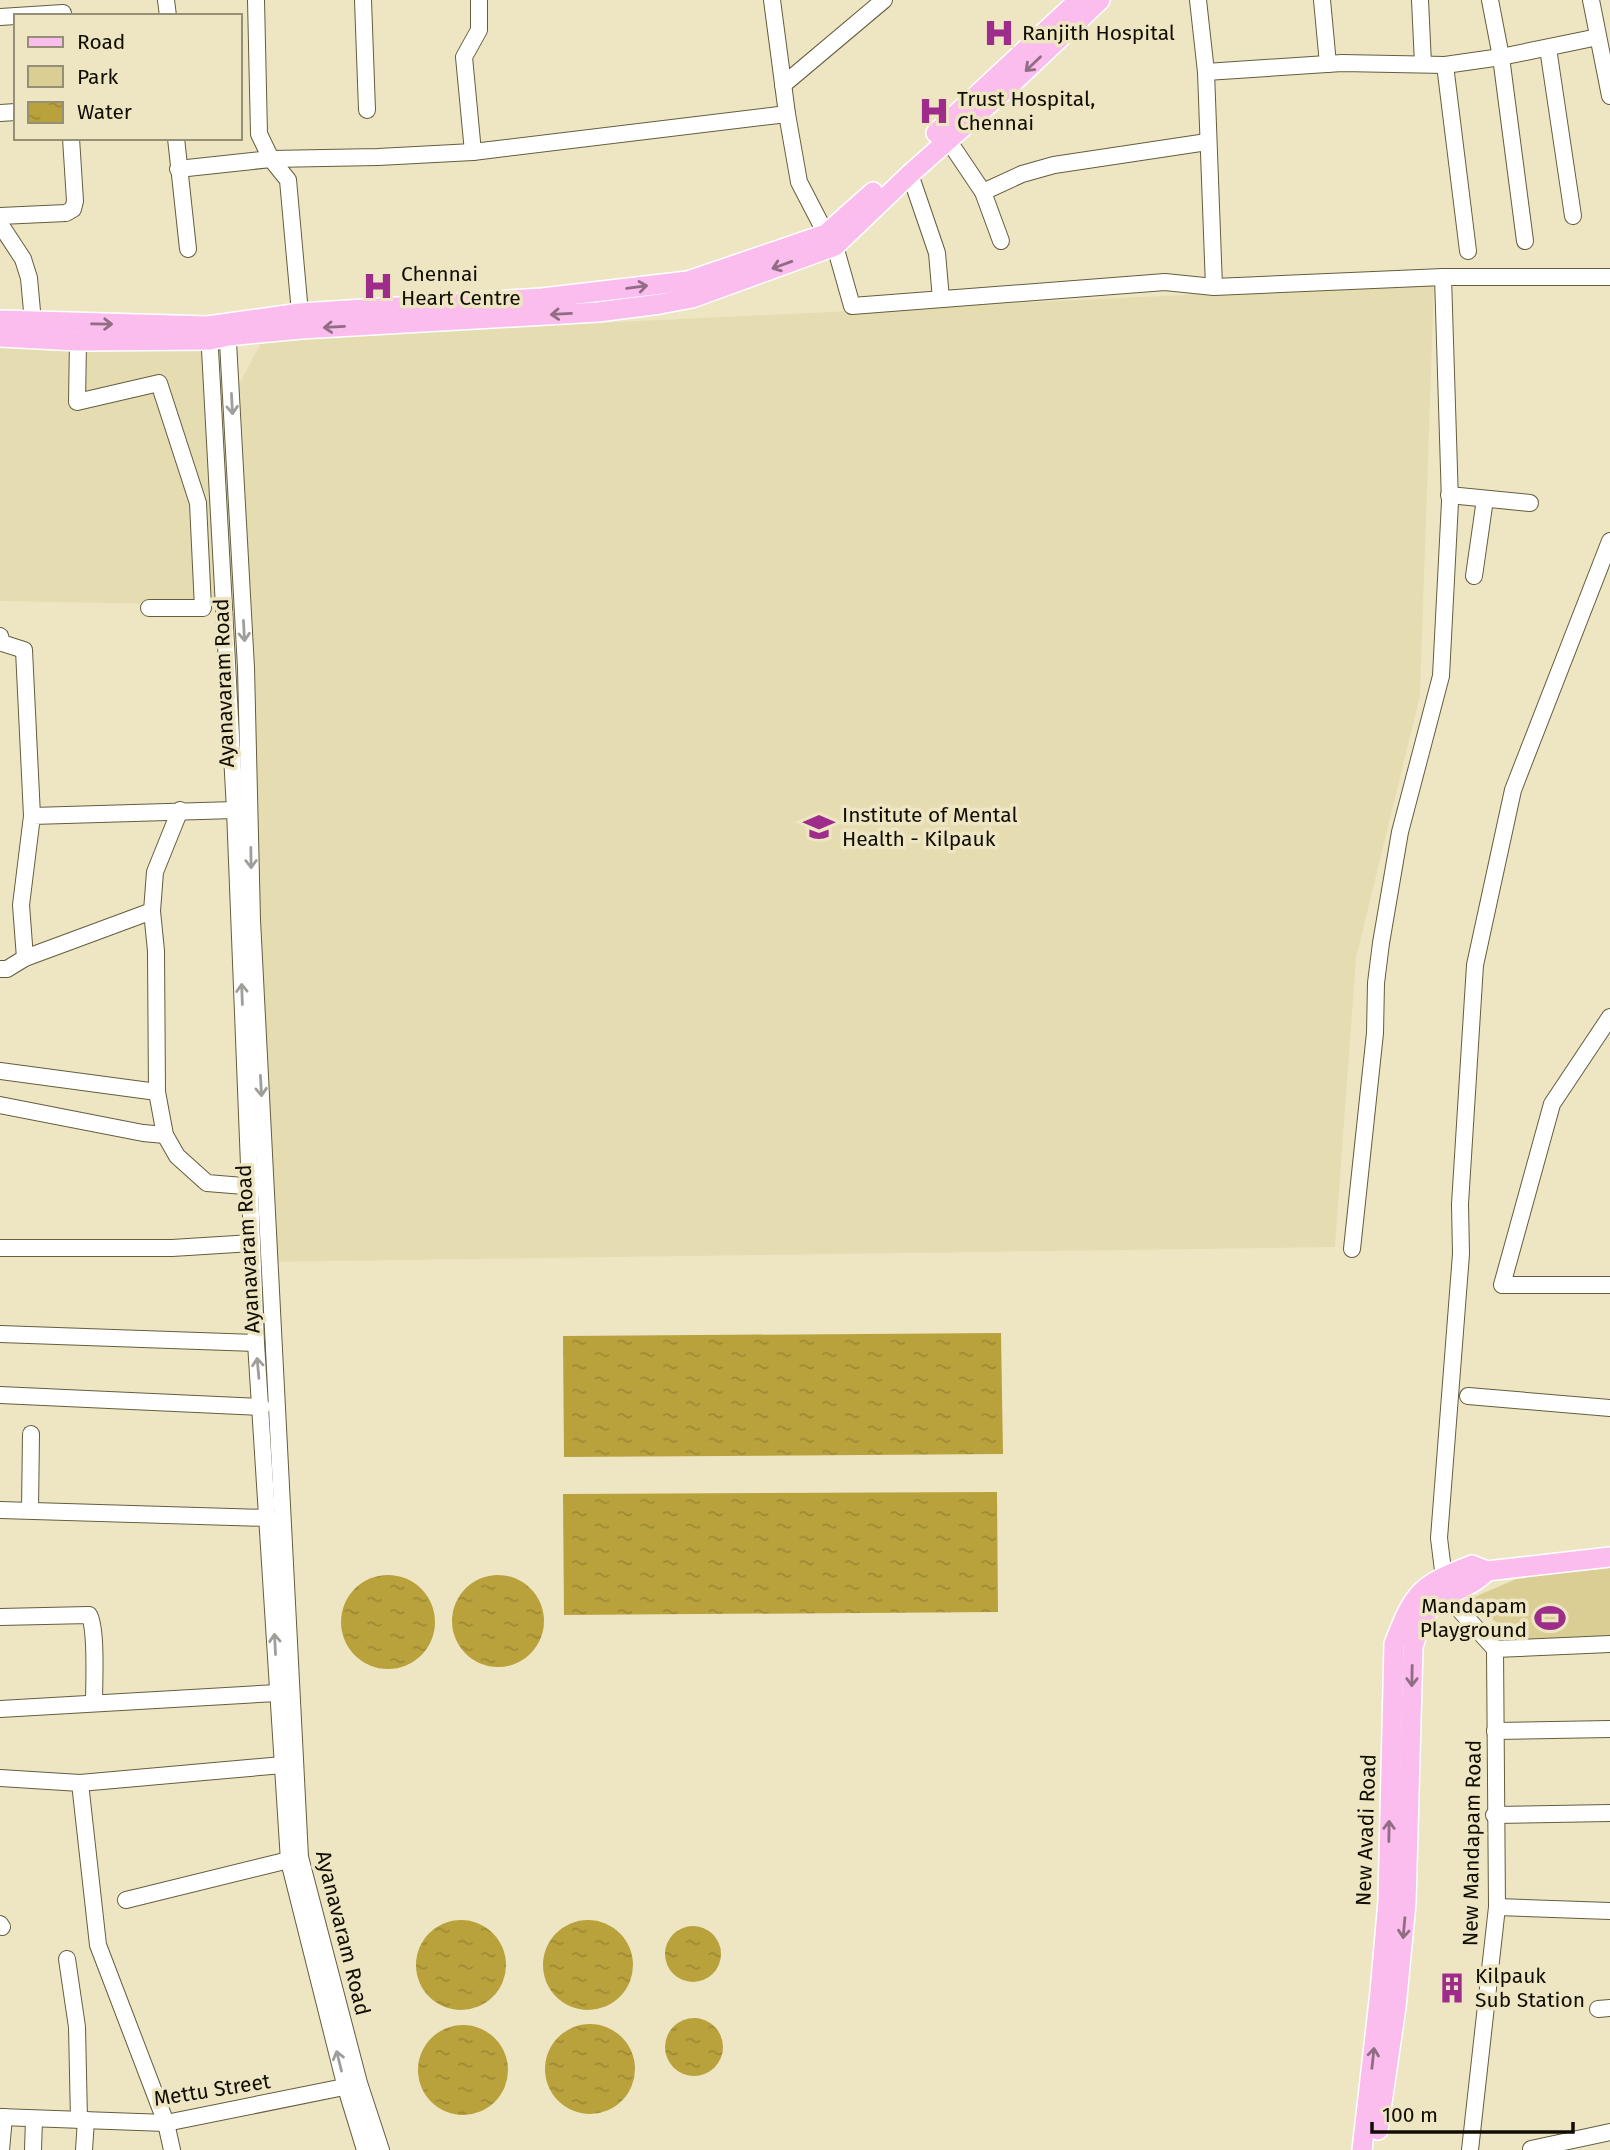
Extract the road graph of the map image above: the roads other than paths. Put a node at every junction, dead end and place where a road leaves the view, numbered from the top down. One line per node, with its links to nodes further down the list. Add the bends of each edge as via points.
1 (256, 0): 31 (street, via 259,134)
2 (363, 0): 24 (street)
3 (479, 0): 30 (street, via 479,30 464,57)
4 (772, 0): 22 (street)
5 (884, 0): 22 (street)
6 (1079, 0): 38 (main road)
7 (1100, 0): 26 (main road, one-way to 26)
8 (1198, 0): 21 (street)
9 (1322, 0): 18 (street)
10 (1420, 0): 19 (street)
11 (1490, 0): 17 (street)
12 (1591, 0): 15 (street)
13 (63, 9): 14 (street)
14 (24, 14)
15 (1598, 37): 16 (street); 23 (street)
16 (1548, 48): 17 (street); 36 (street)
17 (1501, 57): 20 (street); 40 (street)
18 (1328, 64): 19 (street); 21 (street)
19 (1423, 64): 20 (street)
20 (1445, 65): 42 (street)
21 (1206, 72): 29 (street)
22 (783, 85): 25 (street)
23 (1610, 96)
24 (368, 110)
25 (786, 114): 30 (street); 38 (street, via 799,182)
26 (948, 139): 33 (main road); 34 (street)
27 (71, 140): 35 (street, via 72,209)
28 (176, 140): 32 (street)
29 (1207, 142): 34 (street, via 1054,164); 45 (street)
30 (473, 152): 31 (street)
31 (271, 159): 32 (street); 47 (street, via 288,180)
32 (178, 169): 41 (street)
33 (910, 174): 38 (main road); 46 (street, via 937,253)
34 (984, 192): 39 (street)
35 (0, 216)
36 (1573, 216)
37 (0, 224): 49 (street, via 23,259)
38 (830, 240): 46 (street, via 852,306); 47 (main road, one-way to 38, via 542,298 688,281); 50 (main road, one-way to 50, via 692,298 660,304 598,312)
39 (1001, 241)
40 (1525, 241)
41 (188, 249)
42 (1468, 251)
43 (1610, 276): 44 (street)
44 (1443, 277): 45 (street); 53 (street)
45 (1214, 287): 46 (street, via 1165,282)
46 (941, 299)
47 (300, 313): 50 (main road)
48 (0, 320): 49 (main road)
49 (33, 323): 50 (main road, one-way to 50)
50 (218, 331): 52 (main road); 61 (street, Ayanavaram Road); 72 (street, Ayanavaram Road, one-way to 72, via 246,668 252,920)
51 (0, 337): 52 (main road)
52 (78, 341): 58 (street, via 77,402 159,383 198,503 203,608)
53 (1450, 495): 54 (street); 75 (street, via 1441,676 1400,832 1381,943 1376,1034)
54 (1485, 499): 55 (street); 57 (street)
55 (1530, 503)
56 (1610, 541): 88 (street, via 1513,790 1475,965 1461,1255 1439,1538)
57 (1474, 576)
58 (149, 608)
59 (0, 636): 62 (street, via 2,643 24,650)
60 (180, 810): 61 (street); 62 (street); 63 (street, via 155,872)
61 (235, 810): 71 (street, Ayanavaram Road, one-way to 61)
62 (32, 816): 64 (street, via 21,905)
63 (152, 911): 64 (street); 68 (street)
64 (25, 958): 65 (street)
65 (0, 969)
66 (1610, 1017): 76 (street, via 1552,1104 1502,1285)
67 (0, 1071): 68 (street)
68 (157, 1092): 70 (street)
69 (0, 1105): 70 (street)
70 (165, 1135): 71 (street, via 177,1156 207,1183)
71 (249, 1187): 72 (street); 73 (street, Ayanavaram Road)
72 (266, 1187): 102 (street, Ayanavaram Road)
73 (252, 1243): 74 (street); 78 (street, Ayanavaram Road)
74 (0, 1248)
75 (1352, 1249)
76 (1610, 1285)
77 (0, 1335): 78 (street)
78 (256, 1343): 81 (street, Ayanavaram Road, one-way to 78)
79 (0, 1395): 81 (street)
80 (1468, 1396): 82 (street)
81 (262, 1407): 86 (street, Ayanavaram Road)
82 (1610, 1408)
83 (31, 1434): 85 (street)
84 (0, 1510): 85 (street)
85 (30, 1510): 86 (street)
86 (267, 1518): 92 (street, Ayanavaram Road, one-way to 86)
87 (1610, 1557): 88 (main road, New Avadi Road, via 1487,1571 1478,1581)
88 (1446, 1585): 91 (street); 120 (main road, New Avadi Road, one-way to 88, via 1388,1901 1394,1644 1409,1605 1428,1585); 121 (main road, New Avadi Road, one-way to 121, via 1425,1615 1413,1646 1406,1903)
89 (0, 1617): 93 (street, via 89,1615)
90 (1610, 1644): 91 (street)
91 (1494, 1649): 96 (street, New Mandapam Road)
92 (277, 1693): 93 (street); 97 (street, Ayanavaram Road)
93 (94, 1703): 94 (street)
94 (0, 1709)
95 (1610, 1729): 96 (street)
96 (1495, 1731): 101 (street, New Mandapam Road)
97 (283, 1765): 99 (street); 102 (street, Ayanavaram Road)
98 (0, 1778): 99 (street)
99 (80, 1783): 111 (street, via 98,1945)
100 (1610, 1813): 101 (street)
101 (1494, 1815): 104 (street, New Mandapam Road)
102 (295, 1859): 103 (street); 107 (street, Ayanavaram Road)
103 (126, 1900)
104 (1497, 1907): 105 (street); 122 (street, New Mandapam Road)
105 (1610, 1911)
106 (67, 1959): 110 (street, via 77,2027)
107 (353, 2086): 111 (street, Mettu Street); 118 (street, Ayanavaram Road); 119 (street, Ayanavaram Road)
108 (2, 2117): 109 (street, Mettu Street); 114 (street)
109 (34, 2119): 110 (street, Mettu Street); 115 (street)
110 (82, 2120): 111 (street, Mettu Street); 116 (street)
111 (166, 2123): 117 (street)
112 (1610, 2132): 113 (street)
113 (1531, 2149)
114 (1, 2150)
115 (33, 2150)
116 (84, 2150)
117 (172, 2150)
118 (365, 2150)
119 (381, 2150)
120 (1362, 2150)
121 (1375, 2150)
122 (1469, 2150)

